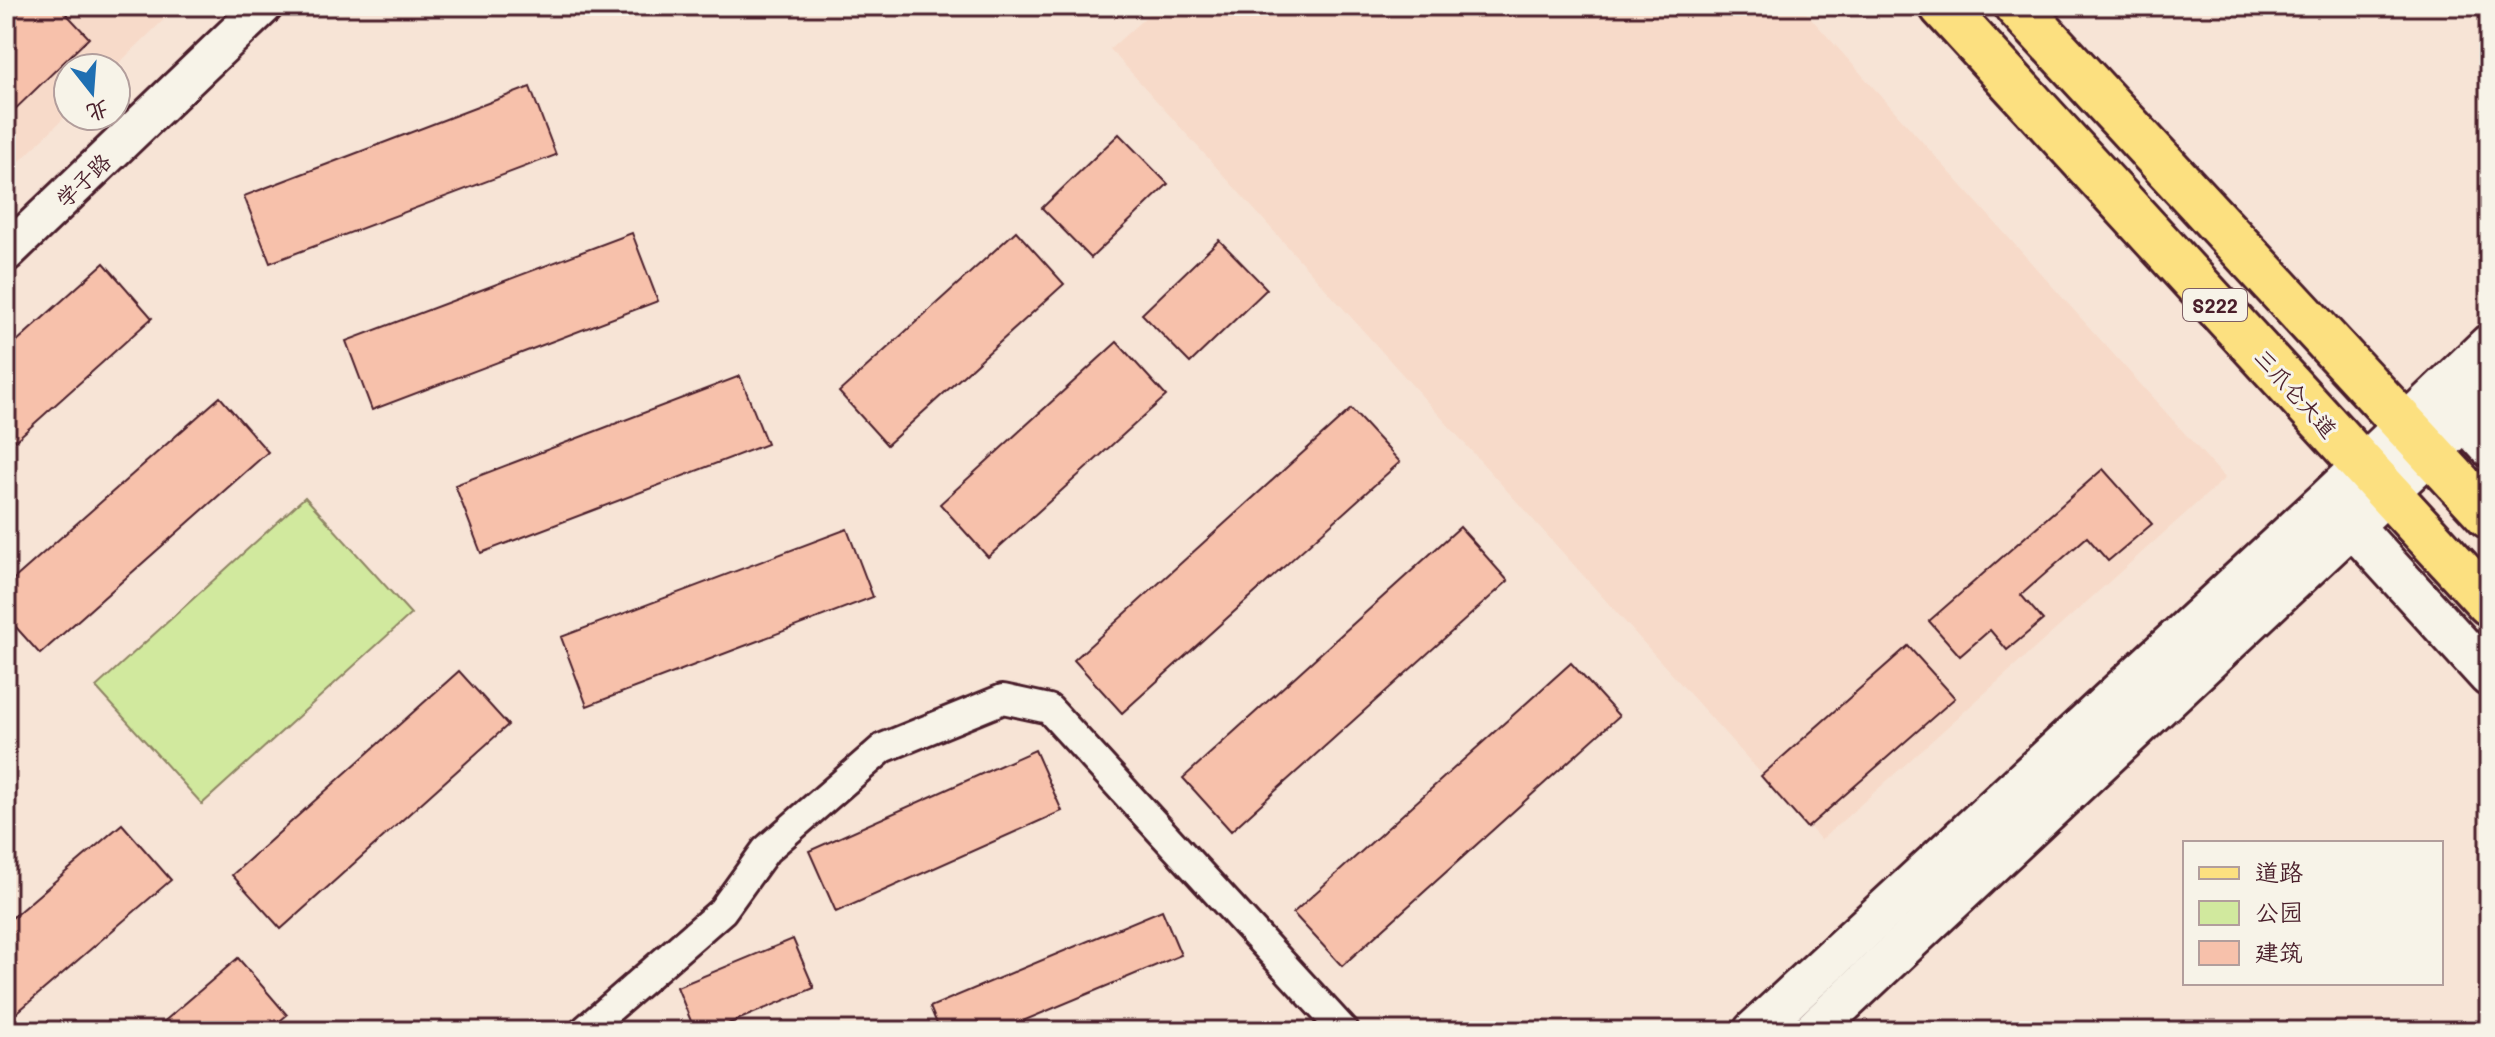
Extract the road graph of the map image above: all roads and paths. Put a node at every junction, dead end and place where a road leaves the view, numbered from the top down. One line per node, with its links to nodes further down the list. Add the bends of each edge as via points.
1 (264, 6): 4 (street, 学子路)
2 (1942, 6): 8 (main road, 三爪仑大道 / S222)
3 (2017, 6): 7 (main road, S222)
4 (6, 253)
5 (2489, 345): 6 (main road)
6 (2470, 414): 7 (main road)
7 (2416, 440): 8 (main road); 10 (main road, S222)
8 (2375, 479): 9 (main road); 11 (main road, 三爪仑大道 / S222)
9 (2340, 512): 12 (main road); 15 (main road); 16 (main road)
10 (2489, 516)
11 (2489, 603)
12 (2489, 676)
13 (584, 1031): 14 (street, via 722,911 766,850 883,748 1003,699 1049,709)
14 (1344, 1031)
15 (1754, 1031)
16 (1813, 1031)

